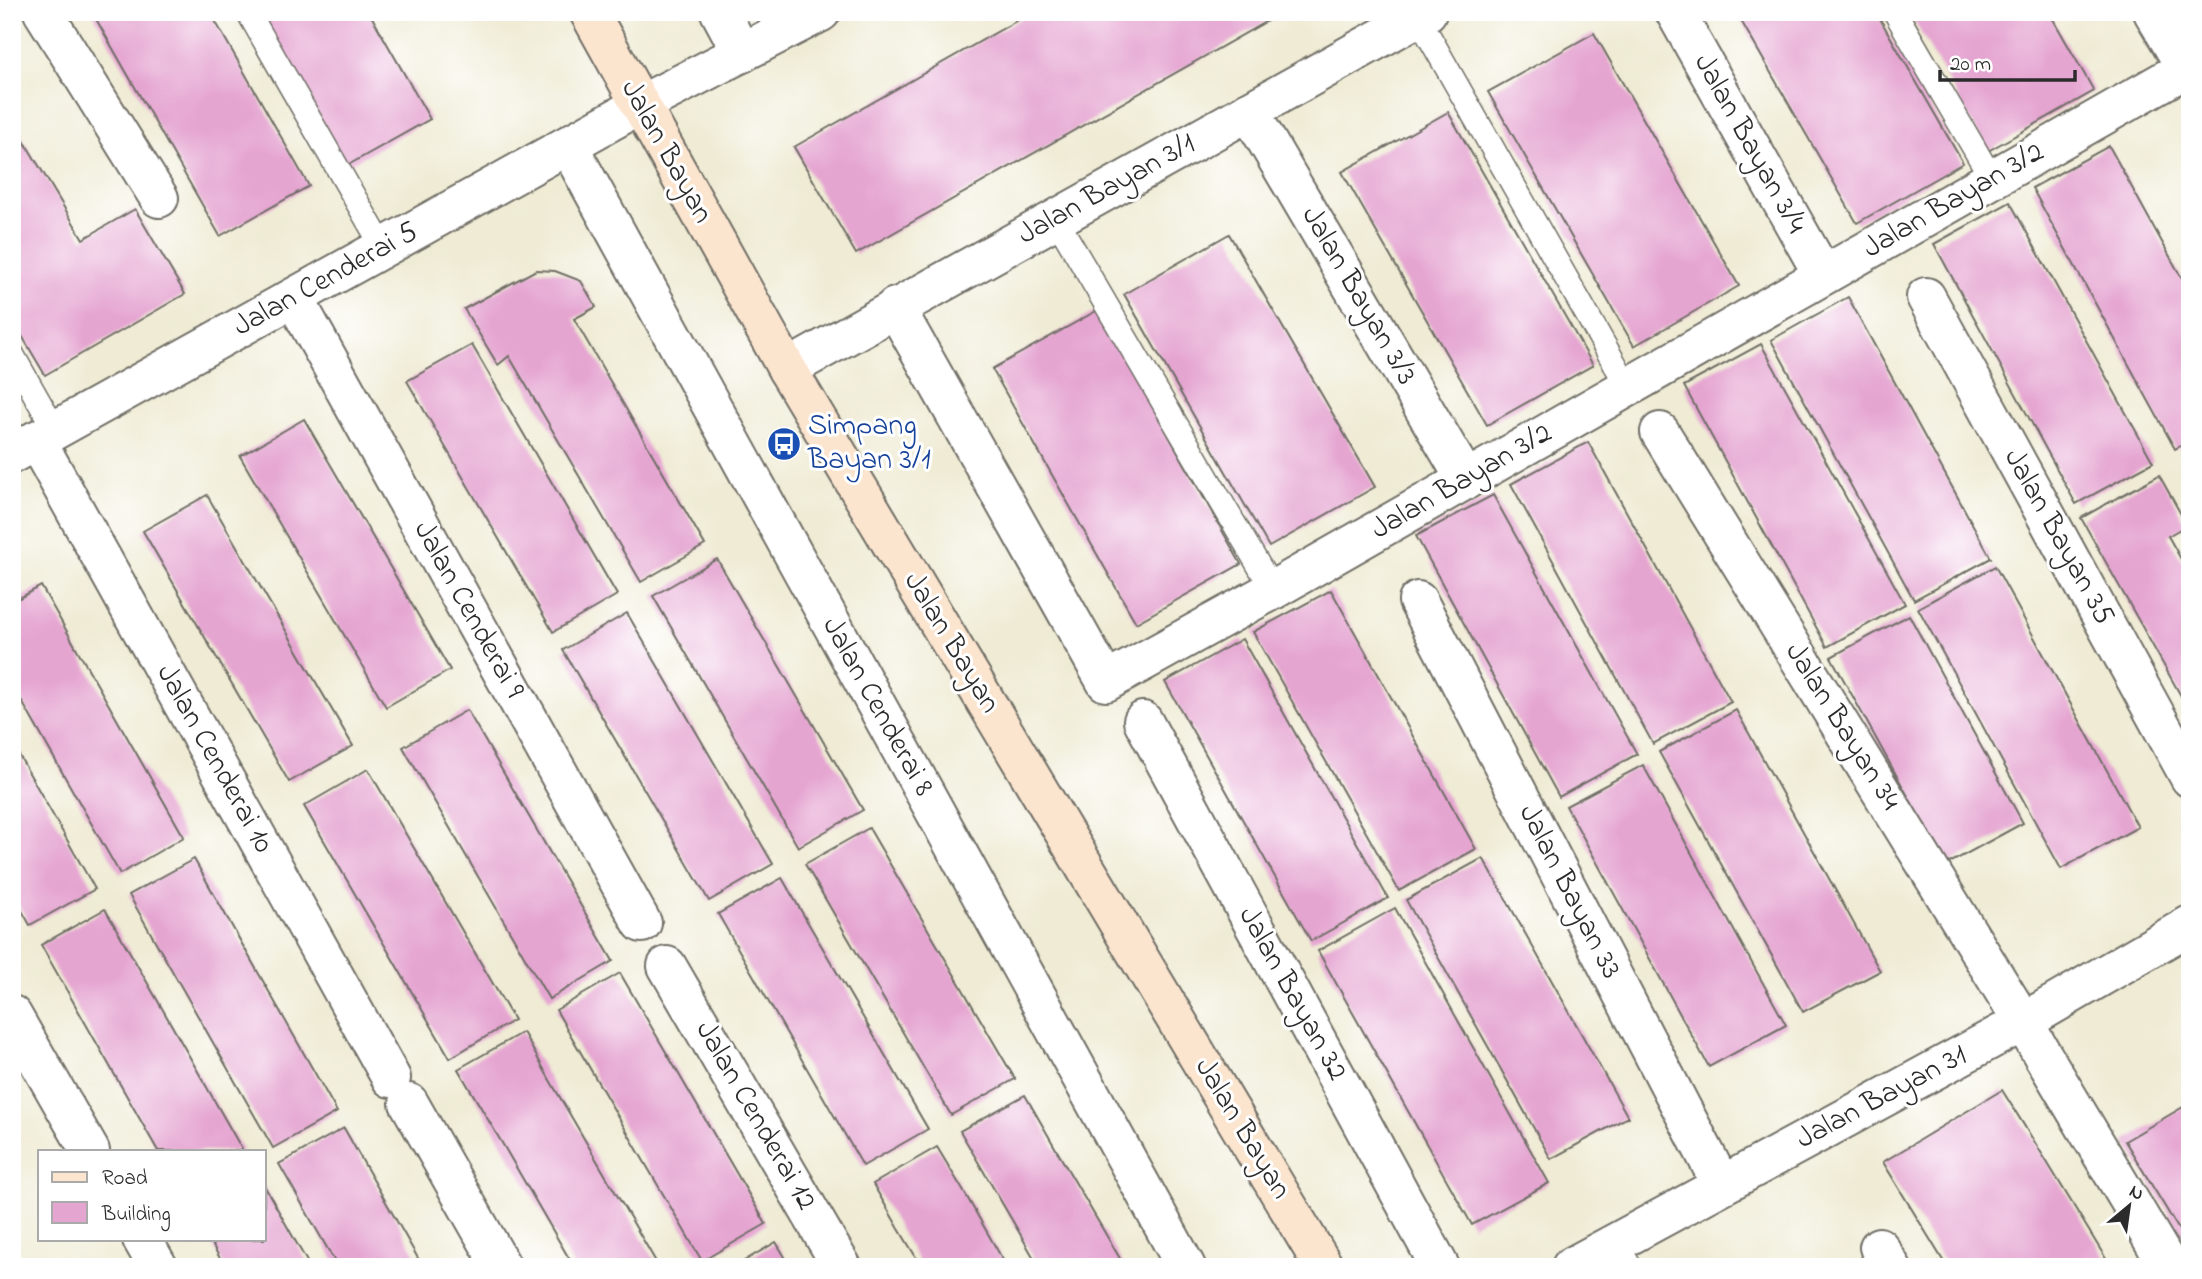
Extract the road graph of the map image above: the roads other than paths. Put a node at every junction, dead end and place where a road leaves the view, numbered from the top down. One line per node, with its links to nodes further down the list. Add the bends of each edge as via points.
1 (43, 12): 16 (street)
2 (248, 12): 18 (lane)
3 (589, 12): 12 (street, Jalan Bayan)
4 (720, 12): 10 (street)
5 (821, 12): 10 (street, Jalan Cenderai 5)
6 (1675, 12): 19 (street, Jalan Bayan 3/4)
7 (1895, 12): 15 (lane)
8 (2153, 12): 11 (street)
9 (1422, 15): 13 (street, Jalan Bayan 3/1); 25 (lane)
10 (742, 53): 12 (street, Jalan Cenderai 5)
11 (2188, 67): 15 (street, Jalan Bayan 3/2)
12 (640, 105): 14 (street, Jalan Cenderai 5); 24 (street, Jalan Bayan)
13 (1249, 111): 17 (street, Jalan Bayan 3/1); 28 (street, Jalan Bayan 3/3)
14 (569, 147): 18 (street, Jalan Cenderai 5); 45 (street, Jalan Cenderai 8)
15 (1992, 179): 19 (street, Jalan Bayan 3/2)
16 (159, 198)
17 (1056, 219): 22 (street, Jalan Bayan 3/1); 29 (lane)
18 (384, 249): 21 (street, Jalan Cenderai 5)
19 (1824, 275): 25 (street, Jalan Bayan 3/2)
20 (1926, 297): 32 (street, Jalan Bayan 35)
21 (294, 298): 27 (street, Jalan Cenderai 5); 33 (street, Jalan Cenderai 9)
22 (895, 307): 24 (street, Jalan Bayan 3/1); 29 (street, Jalan Bayan 3/2, via 1106,682)
23 (12, 354): 27 (lane)
24 (787, 369): 46 (street, Jalan Bayan)
25 (1628, 387): 28 (street, Jalan Bayan 3/2)
26 (1660, 432): 37 (street, Jalan Bayan 34)
27 (35, 441): 43 (street, Jalan Cenderai 10)
28 (1466, 480): 29 (street, Jalan Bayan 3/2)
29 (1273, 590)
30 (1418, 601): 39 (street, Jalan Bayan 33)
31 (1143, 721): 47 (street, Jalan Bayan 32)
32 (2190, 778)
33 (642, 923)
34 (2190, 925): 37 (street, Jalan Bayan 31)
35 (667, 965): 44 (street, Jalan Cenderai 12)
36 (12, 1016): 38 (street)
37 (2023, 1022): 39 (street, Jalan Bayan 31); 49 (street, Jalan Bayan 34)
38 (89, 1150)
39 (1721, 1184): 41 (street, Jalan Bayan 31)
40 (143, 1240): 42 (street)
41 (1623, 1254): 48 (street, Jalan Bayan 31)
42 (158, 1267)
43 (502, 1267)
44 (842, 1267)
45 (1186, 1267)
46 (1324, 1267)
47 (1440, 1267)
48 (1571, 1267)
49 (2169, 1267)

